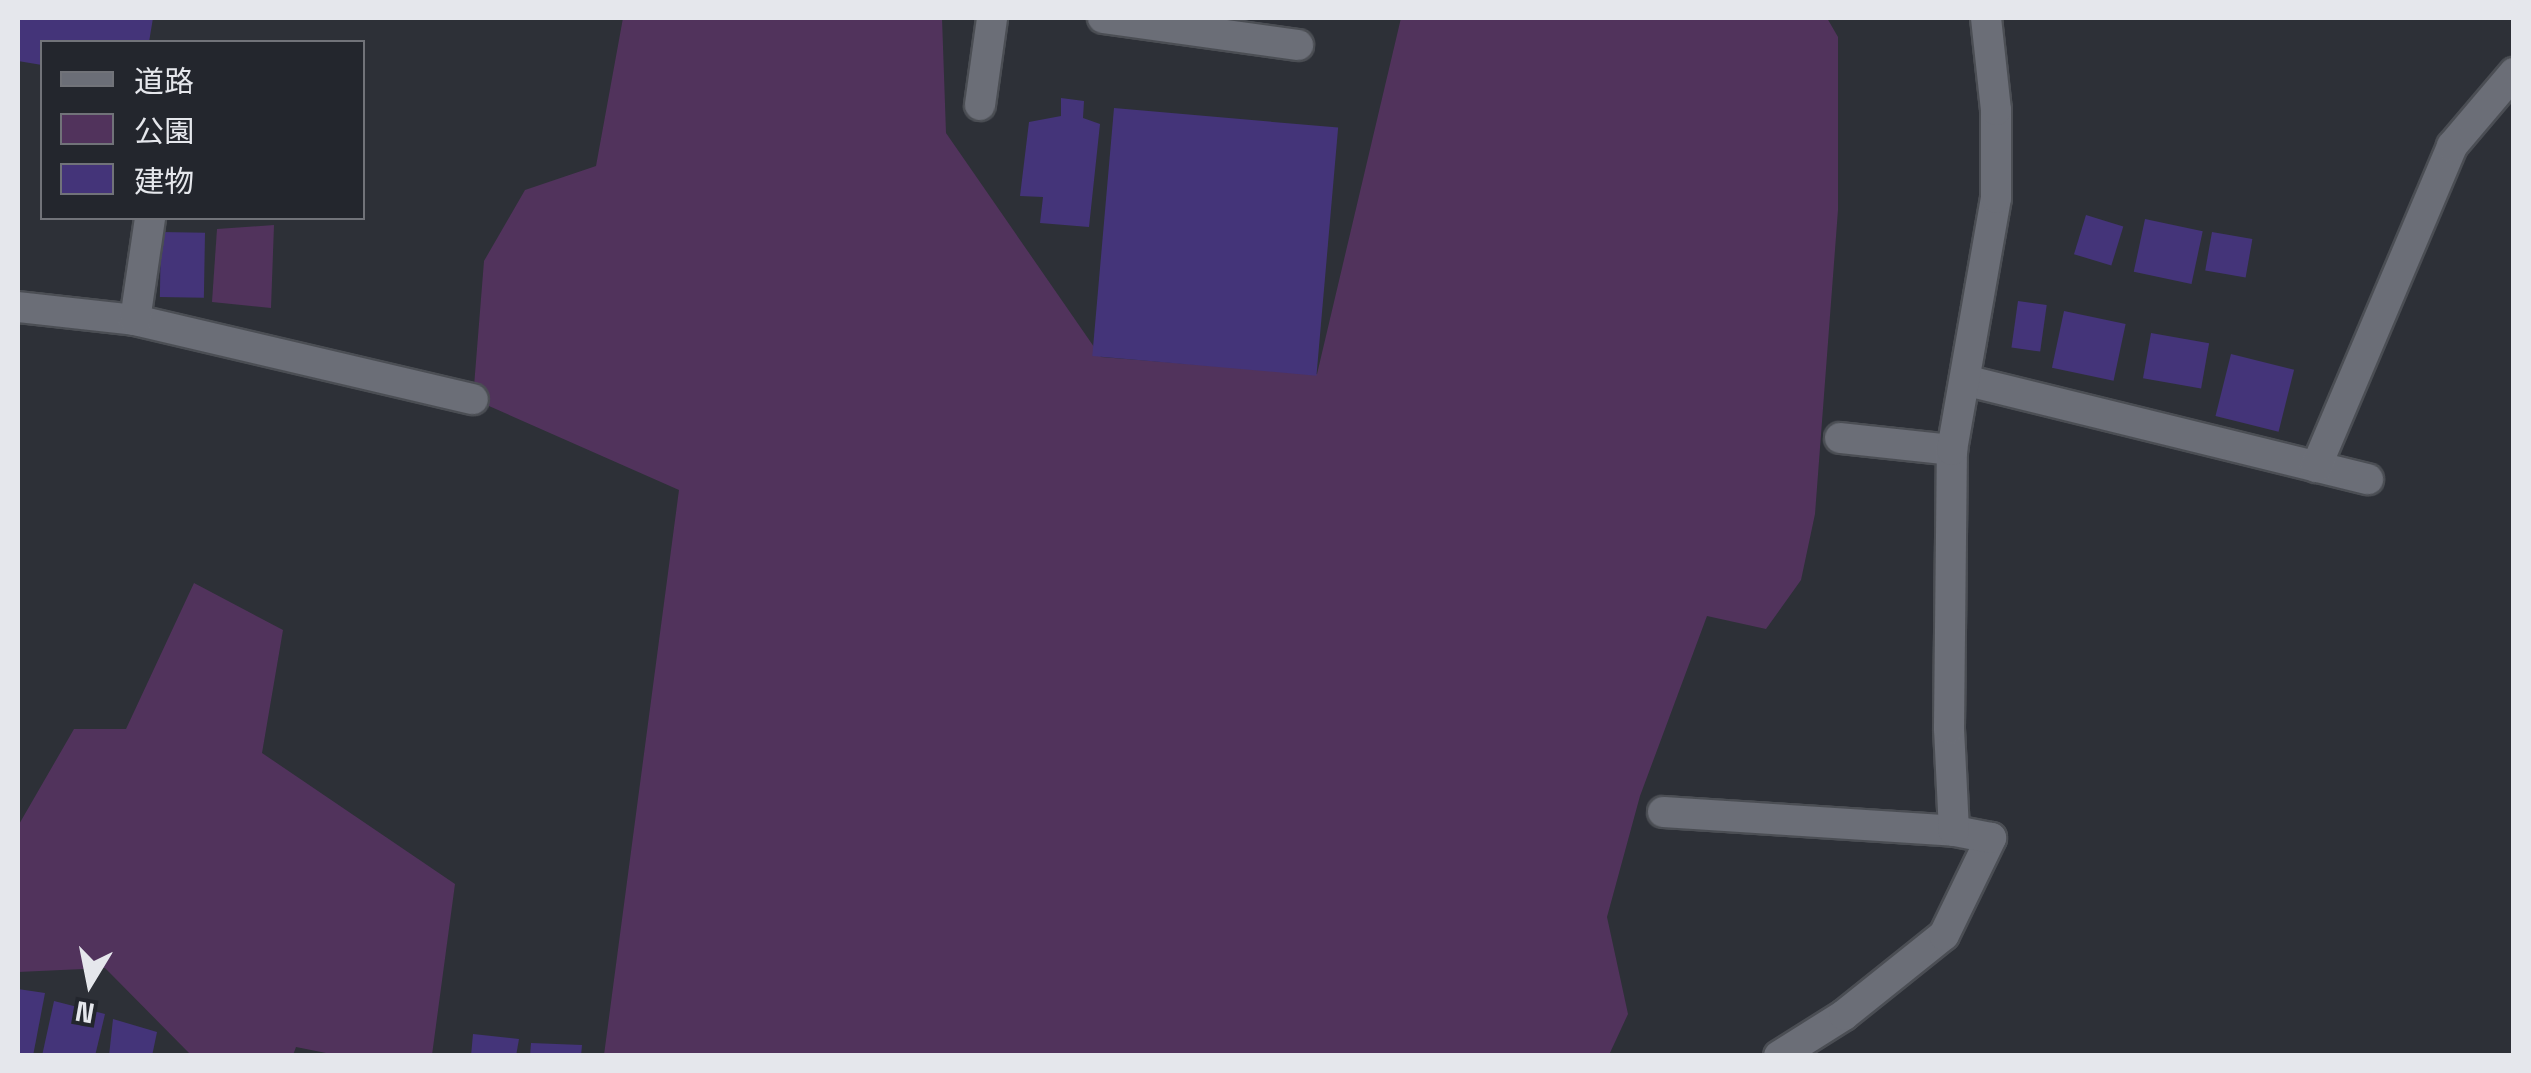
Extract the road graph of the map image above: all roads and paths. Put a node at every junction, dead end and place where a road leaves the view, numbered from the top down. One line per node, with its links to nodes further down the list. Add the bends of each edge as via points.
1 (992, 18): 6 (street)
2 (1103, 18): 4 (street)
3 (1986, 18): 10 (street, via 1996,198)
4 (1298, 45)
5 (2514, 74): 14 (street, via 2452,146)
6 (980, 105)
7 (150, 220): 9 (street)
8 (18, 307): 9 (street)
9 (135, 320): 11 (street)
10 (1968, 381): 13 (street); 14 (street)
11 (473, 399)
12 (1840, 438): 13 (street)
13 (1952, 450): 17 (street)
14 (2316, 466): 15 (street)
15 (2368, 479)
16 (1663, 812): 17 (street)
17 (1954, 831): 18 (street, via 1990,838 1944,935 1844,1016)
18 (1779, 1056)

